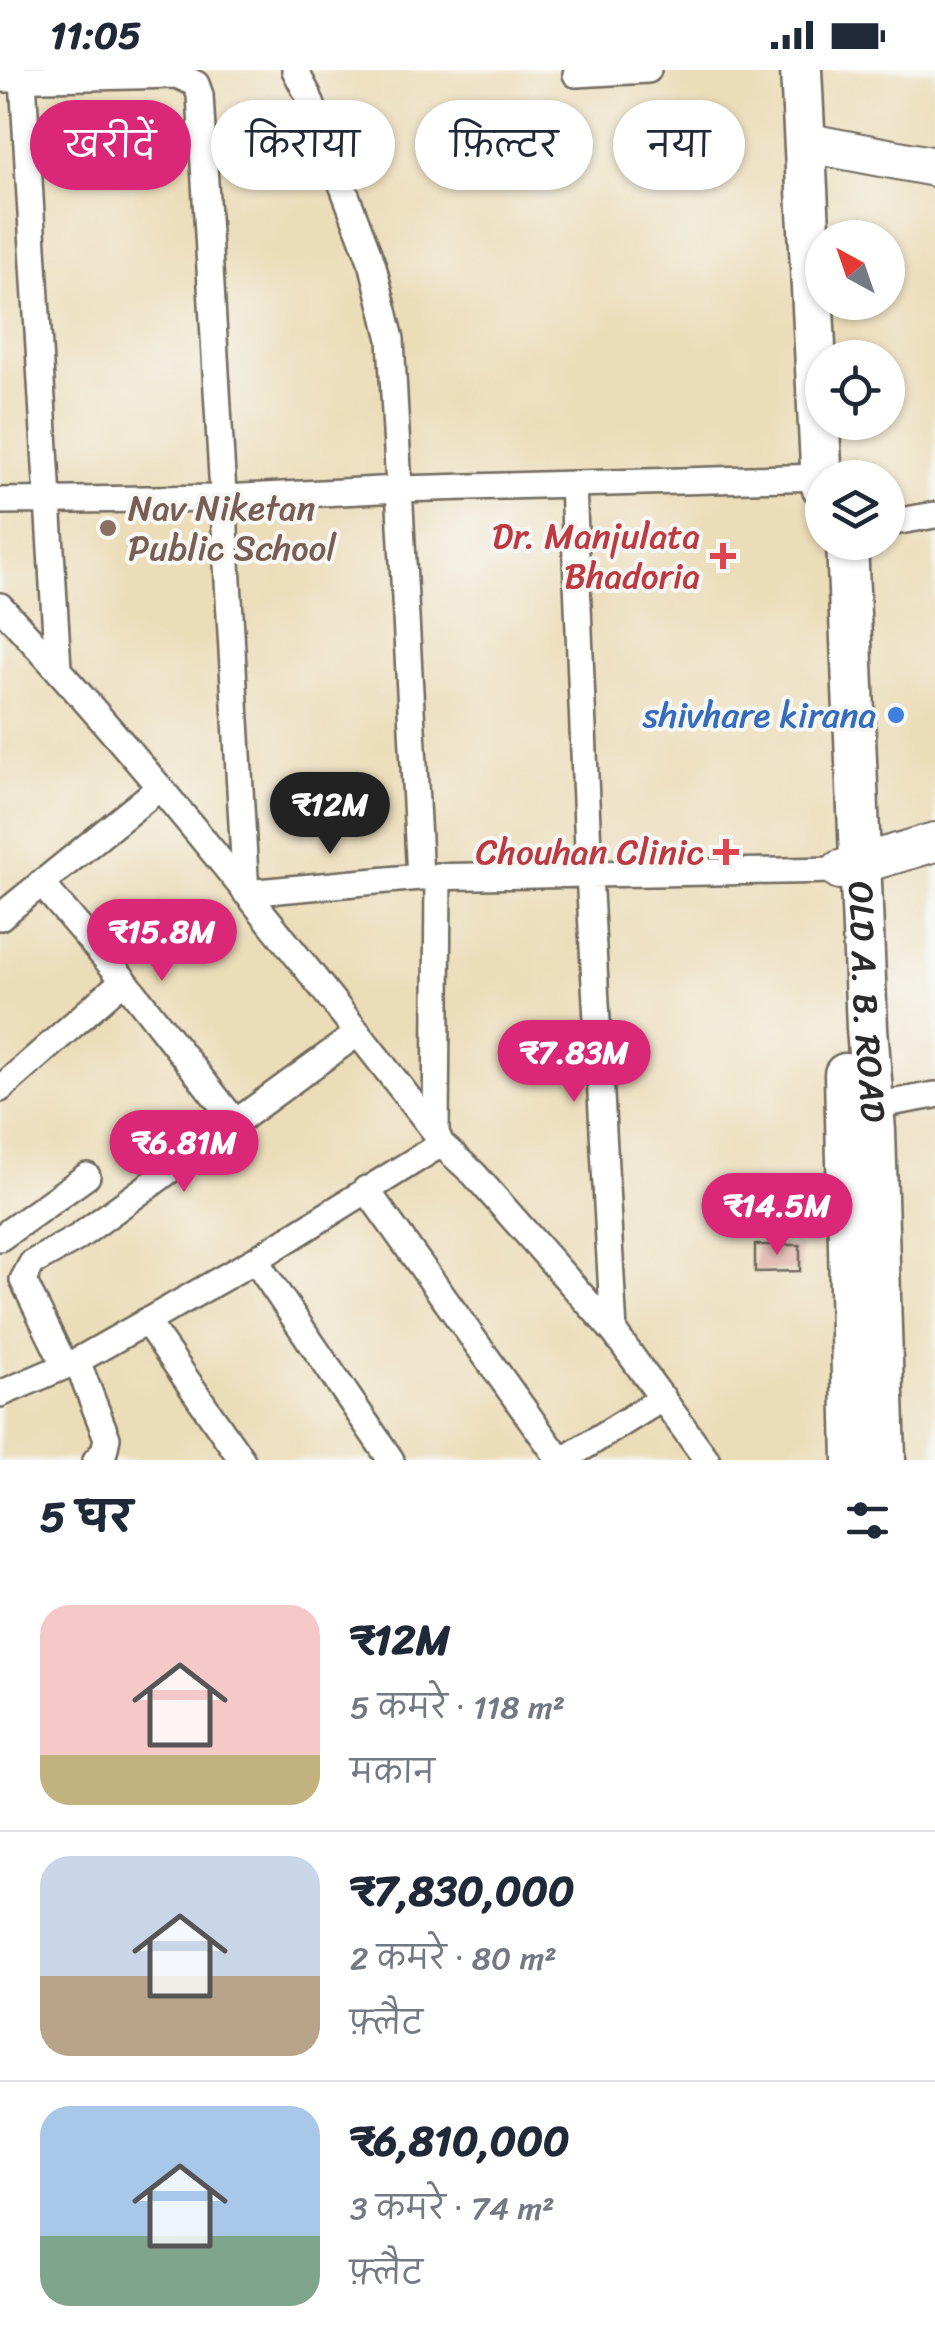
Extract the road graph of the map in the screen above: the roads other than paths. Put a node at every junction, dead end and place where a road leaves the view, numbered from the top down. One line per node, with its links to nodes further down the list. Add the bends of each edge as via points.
1 (296, 70): 13 (street, via 373,266 390,339)
2 (648, 70): 5 (street)
3 (802, 70): 7 (main road)
4 (822, 70): 7 (main road)
5 (576, 74)
6 (12, 80): 14 (street, via 178,75 196,84); 15 (street)
7 (814, 143): 8 (main road); 9 (main road); 10 (main road)
8 (935, 167)
9 (827, 220)
10 (822, 460)
11 (805, 477): 12 (street)
12 (573, 484): 13 (street); 26 (street)
13 (399, 489): 14 (street); 27 (street)
14 (222, 498): 15 (street); 29 (street)
15 (49, 500): 16 (street); 22 (street)
16 (0, 501)
17 (935, 515): 18 (street)
18 (905, 520)
19 (827, 560): 25 (main road, OLD A. B. ROAD)
20 (847, 560): 25 (main road, OLD A. B. ROAD)
21 (0, 606): 22 (street)
22 (58, 668): 23 (street)
23 (159, 788): 28 (street); 29 (street)
24 (935, 842): 25 (main road)
25 (850, 868): 26 (street); 35 (main road, OLD A. B. ROAD); 52 (main road, OLD A. B. ROAD)
26 (589, 874): 27 (street); 43 (street)
27 (429, 876): 29 (street); 37 (street)
28 (42, 883): 30 (street); 31 (street)
29 (246, 893): 32 (street)
30 (0, 917)
31 (124, 980): 33 (street); 36 (street)
32 (358, 1033): 36 (street); 37 (street)
33 (0, 1089)
34 (935, 1094): 35 (street)
35 (873, 1106): 53 (main road, OLD A. B. ROAD)
36 (236, 1122): 44 (street, via 25,1272 23,1280)
37 (439, 1138): 39 (street); 43 (street)
38 (88, 1176): 40 (street)
39 (366, 1189): 41 (street); 50 (street)
40 (0, 1238)
41 (255, 1260): 42 (street); 49 (street)
42 (146, 1320): 44 (street); 48 (street)
43 (614, 1332): 46 (street)
44 (71, 1364): 45 (street); 47 (street, via 106,1438)
45 (0, 1394)
46 (663, 1398): 50 (street); 51 (street)
47 (96, 1460)
48 (242, 1460)
49 (391, 1460)
50 (561, 1460)
51 (707, 1460)
52 (854, 1460)
53 (886, 1460)

